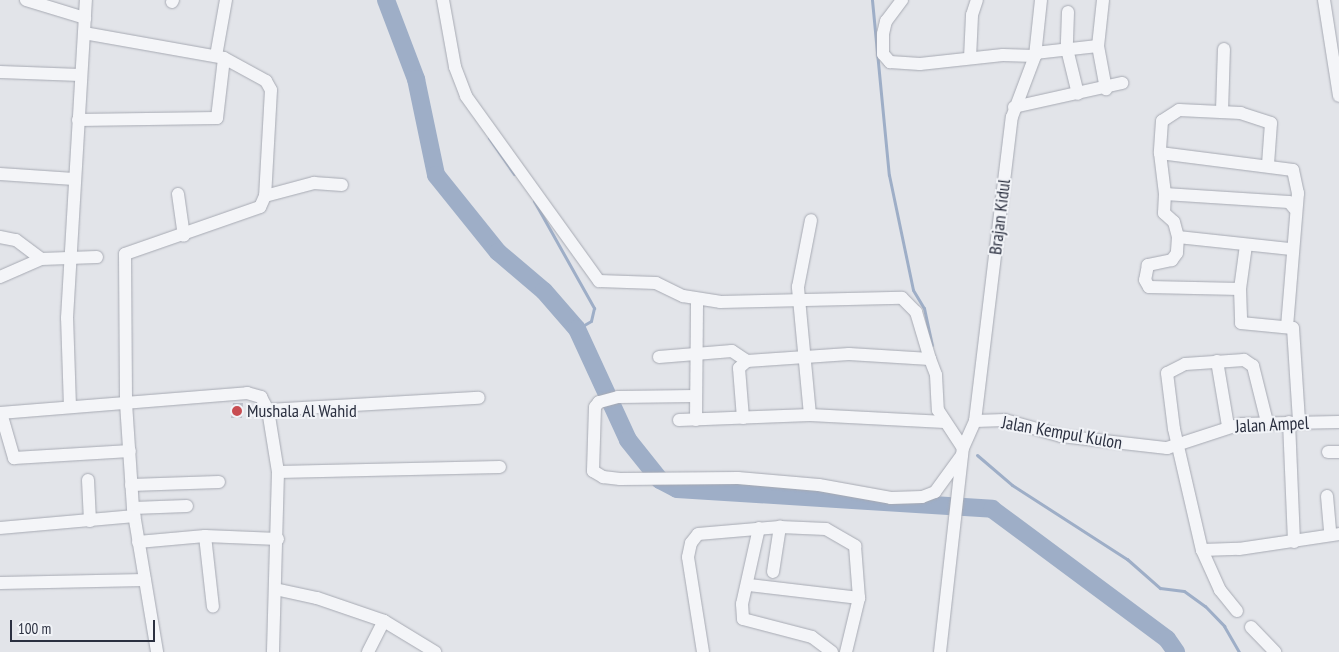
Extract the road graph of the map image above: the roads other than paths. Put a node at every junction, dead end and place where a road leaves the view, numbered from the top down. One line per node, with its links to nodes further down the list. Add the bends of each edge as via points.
1 (26, 0): 11 (street)
2 (86, 0): 11 (street)
3 (226, 0): 17 (street)
4 (443, 0): 49 (street, via 455,67 466,96 592,274 605,283 656,283)
5 (902, 0): 18 (street, via 886,21 882,49 886,60 911,65)
6 (977, 0): 18 (street, via 972,15)
7 (1041, 0): 16 (street, Brajan Kidul)
8 (1103, 0): 13 (street)
9 (1324, 0): 21 (street)
10 (1068, 12): 14 (street)
11 (85, 18): 12 (street)
12 (84, 33): 17 (street); 20 (street)
13 (1098, 46): 14 (street); 23 (street)
14 (1067, 49): 16 (street); 24 (street)
15 (1224, 49): 27 (street)
16 (1035, 54): 18 (street); 26 (street, Brajan Kidul)
17 (220, 57): 28 (street, via 217,118); 36 (street, via 270,84)
18 (970, 58)
19 (0, 72): 20 (street)
20 (80, 75): 28 (street)
21 (1338, 81): 25 (street)
22 (1122, 83): 23 (street)
23 (1106, 89): 24 (street)
24 (1078, 94): 26 (street)
25 (1339, 96)
26 (1014, 107): 68 (street, Brajan Kidul)
27 (1222, 111): 29 (street, via 1179,110 1167,115 1162,121); 30 (street, via 1271,123)
28 (78, 120): 32 (street)
29 (1160, 153): 30 (street); 35 (street)
30 (1268, 164): 37 (street, via 1294,170 1298,193)
31 (0, 174): 32 (street)
32 (74, 179): 45 (street)
33 (342, 185): 36 (street, via 314,183)
34 (178, 194): 39 (street)
35 (1165, 194): 37 (street, via 1289,202); 41 (street, via 1164,213 1174,222)
36 (265, 196): 39 (street, via 256,210)
37 (1294, 208): 43 (street)
38 (811, 220): 50 (street, via 801,259)
39 (184, 236): 60 (street, via 125,254)
40 (0, 237): 46 (street, via 16,240)
41 (1178, 237): 42 (street); 48 (street, via 1177,253 1172,260 1148,264 1147,286)
42 (1246, 245): 43 (street); 48 (street)
43 (1291, 249): 51 (street)
44 (97, 257): 45 (street)
45 (70, 258): 46 (street); 61 (street, via 67,318)
46 (41, 259): 47 (street)
47 (0, 277)
48 (1240, 289): 51 (street, via 1241,323)
49 (698, 301): 50 (street); 52 (street)
50 (800, 301): 54 (street); 55 (street, via 902,298 909,302 922,325)
51 (1287, 326): 71 (street, via 1293,328 1294,338)
52 (696, 354): 53 (street); 56 (street, via 732,351); 58 (street)
53 (659, 356)
54 (802, 357): 55 (street, via 892,355); 56 (street); 64 (street)
55 (930, 359): 69 (street, via 936,375 938,410)
56 (748, 361): 65 (street, via 740,368)
57 (1217, 361): 70 (street, via 1244,360 1253,366); 73 (street); 75 (street, via 1185,364 1167,373 1170,409)
58 (696, 396): 67 (street); 74 (street, Brajan Kidul, via 618,397 599,402 595,407 593,471 603,477 620,479 738,478 819,485 891,498 922,497 934,492)
59 (479, 398): 62 (street)
60 (126, 403): 61 (street); 62 (street, via 256,393); 76 (street)
61 (70, 407): 63 (street)
62 (268, 410): 78 (street)
63 (1, 413): 76 (street, via 14,458)
64 (810, 416): 65 (street); 69 (street)
65 (743, 418): 67 (street)
66 (679, 420): 67 (street)
67 (696, 420)
68 (975, 421): 74 (street, Brajan Kidul); 75 (street, Jalan Kempul Kulon, via 1029,424 1061,436 1122,444)
69 (945, 422): 74 (street)
70 (1267, 422): 71 (street, Jalan Ampel); 73 (street, Jalan Ampel)
71 (1294, 422): 72 (street, Jalan Ampel); 93 (street)
72 (1339, 422)
73 (1228, 426): 75 (street, Jalan Ampel)
74 (963, 446): 112 (street, via 958,520)
75 (1179, 447): 94 (street)
76 (130, 451): 81 (street)
77 (500, 467): 78 (street)
78 (278, 472): 91 (street)
79 (88, 480): 85 (street)
80 (219, 482): 81 (street)
81 (131, 485): 84 (street)
82 (1327, 496): 89 (street)
83 (187, 506): 84 (street)
84 (133, 512): 85 (street); 92 (street)
85 (90, 521): 87 (street)
86 (780, 527): 88 (street); 95 (street); 100 (street, via 826,530 855,546)
87 (0, 528)
88 (759, 528): 98 (street); 109 (street, via 698,534 691,543 688,557)
89 (1334, 534): 93 (street)
90 (205, 536): 91 (street); 92 (street); 101 (street)
91 (278, 539): 99 (street)
92 (138, 542): 96 (street)
93 (1294, 542): 94 (street)
94 (1202, 550): 102 (street, via 1220,590)
95 (773, 572)
96 (145, 580): 97 (street); 105 (street)
97 (0, 583)
98 (749, 585): 100 (street); 110 (street, via 742,604 743,619 812,637)
99 (276, 589): 103 (street, via 317,598); 106 (street)
100 (859, 598): 111 (street)
101 (213, 607)
102 (1237, 611)
103 (384, 621): 107 (street); 108 (street)
104 (1251, 627): 113 (street)
105 (157, 652)
106 (273, 652)
107 (368, 652)
108 (434, 652)
109 (703, 652)
110 (832, 652)
111 (846, 652)
112 (940, 652)
113 (1275, 652)

